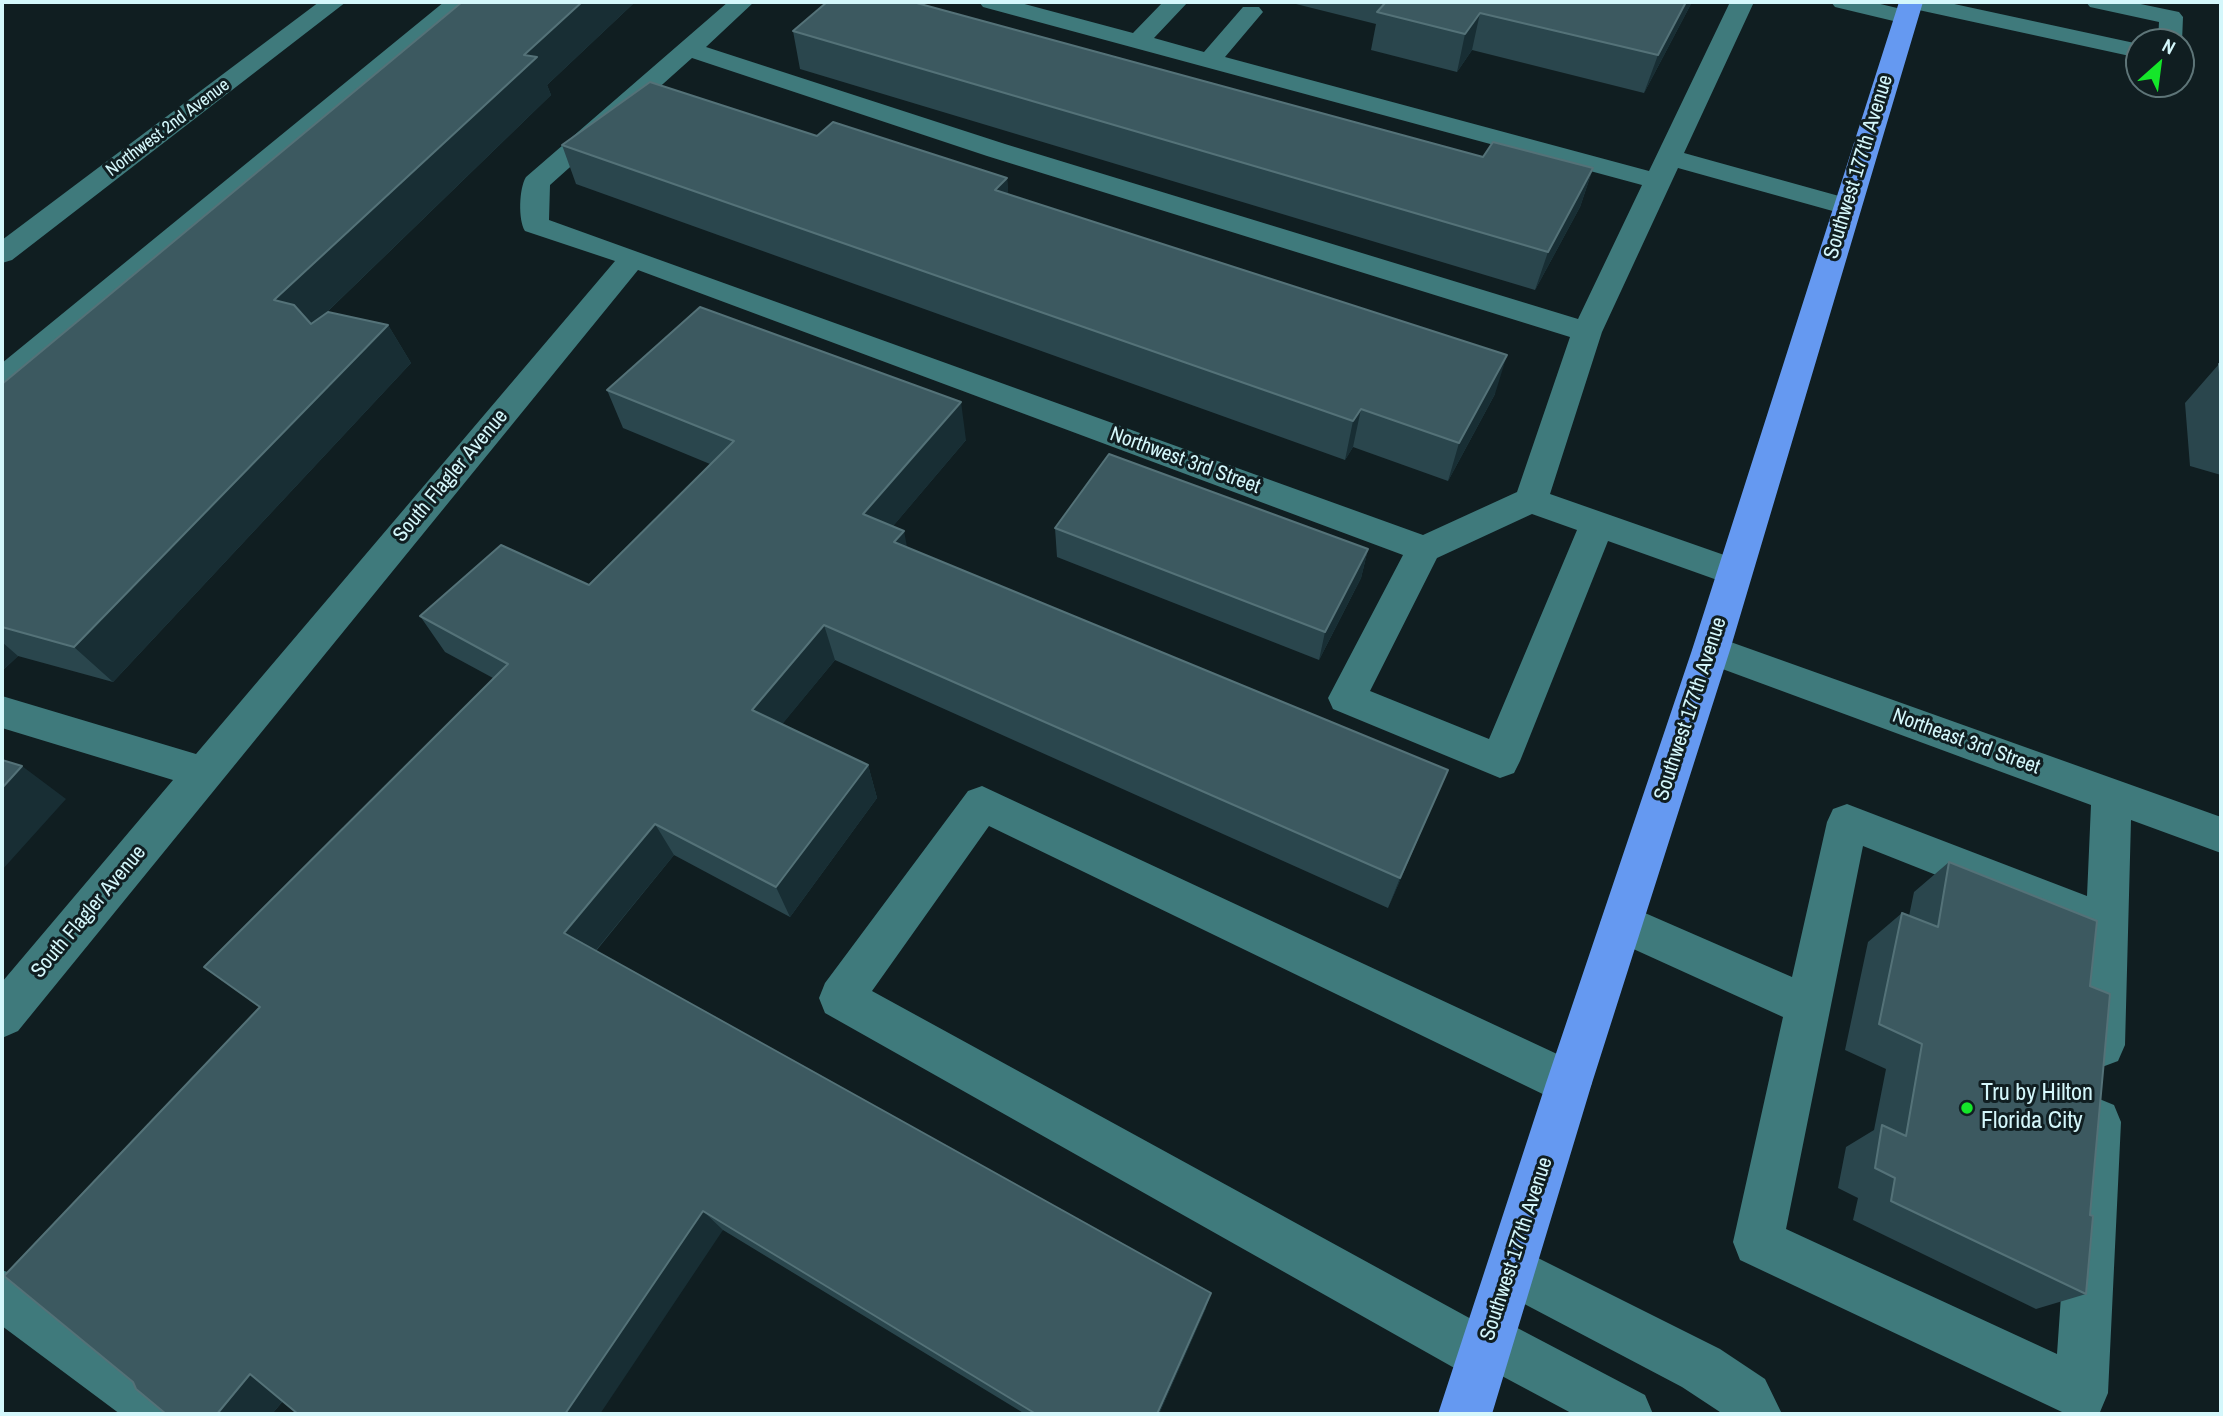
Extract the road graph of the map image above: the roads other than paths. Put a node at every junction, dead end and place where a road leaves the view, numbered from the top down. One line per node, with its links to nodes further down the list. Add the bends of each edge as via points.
1 (334, 2): 18 (street, Northwest 2nd Avenue)
2 (458, 2): 21 (street)
3 (742, 2): 14 (street)
4 (991, 2): 12 (street)
5 (1177, 2): 12 (street)
6 (1843, 2): 9 (street)
7 (2098, 2): 11 (street, via 2171,17)
8 (1736, 3): 16 (street)
9 (1911, 7): 13 (street); 17 (main road, Southwest 177th Avenue)
10 (1251, 12): 15 (street)
11 (2171, 28)
12 (1139, 40): 15 (street)
13 (2125, 48)
14 (688, 49): 19 (street, via 536,183 535,225); 20 (street, via 996,150)
15 (1211, 59): 16 (street)
16 (1663, 169): 17 (street); 20 (street)
17 (1847, 207): 25 (main road, Southwest 177th Avenue)
18 (2, 254)
19 (633, 258): 24 (street, Northwest 3rd Street); 28 (street, South Flagler Avenue)
20 (1587, 332): 22 (street)
21 (2, 379)
22 (1531, 500): 23 (street); 24 (street)
23 (1597, 524): 24 (street, via 1500,761 1347,698); 25 (street)
24 (1424, 549)
25 (1734, 573): 26 (main road, Southwest 177th Avenue)
26 (1711, 650): 29 (street, Northeast 3rd Street); 31 (main road, Southwest 177th Avenue)
27 (2, 712): 28 (street)
28 (204, 773): 34 (street, South Flagler Avenue)
29 (2112, 795): 30 (street, Northeast 3rd Street); 32 (street)
30 (2221, 835)
31 (1622, 923): 33 (street); 35 (main road, Southwest 177th Avenue)
32 (2109, 924): 33 (street, via 1847,822); 33 (street, via 2081,1393 1758,1242)
33 (1809, 1006)
34 (2, 1016)
35 (1569, 1083): 36 (main road, Southwest 177th Avenue); 38 (street, via 982,803 841,998)
36 (1512, 1270): 38 (main road, Southwest 177th Avenue); 42 (street, via 1701,1368 1746,1398)
37 (2, 1295): 39 (street)
38 (1486, 1347): 40 (main road, Southwest 177th Avenue); 41 (street)
39 (164, 1414)
40 (1465, 1414)
41 (1626, 1414)
42 (1755, 1414)

